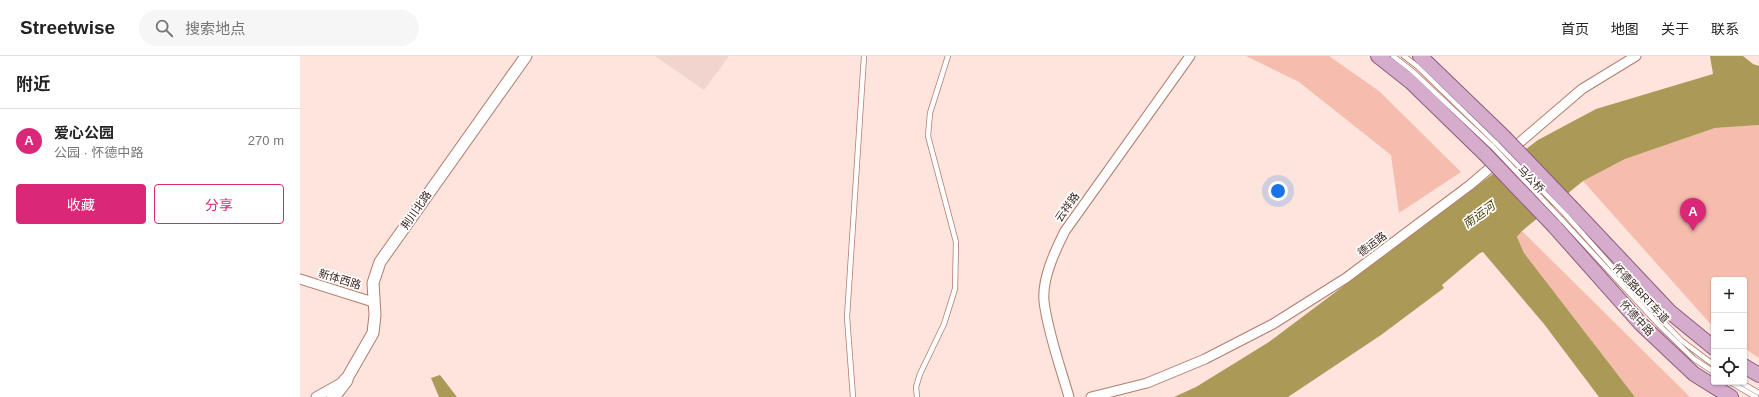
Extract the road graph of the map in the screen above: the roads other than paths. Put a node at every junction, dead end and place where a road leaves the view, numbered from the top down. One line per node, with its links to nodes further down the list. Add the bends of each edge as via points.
1 (526, 56): 14 (street, 荆川北路, via 380,262 373,283)
2 (864, 56): 30 (lane, via 847,317)
3 (948, 56): 31 (lane, via 930,113 928,136 956,242 954,289 942,331 920,374 916,387)
4 (1190, 56): 32 (street, 云祥路, via 1065,231 1050,263 1044,300)
5 (1378, 56): 10 (main road)
6 (1393, 56): 10 (lane, via 1412,70)
7 (1404, 56): 10 (lane, via 1417,66)
8 (1420, 56): 10 (main road)
9 (1636, 56): 33 (street, 德运路, via 1582,89 1470,185 1346,278 1280,320 1205,359 1147,383)
10 (1494, 145): 11 (main road, 马公桥, bridge); 12 (main road, 马公桥, bridge)
11 (1569, 212): 15 (main road, via 1670,312); 16 (lane, 怀德路BRT车道, via 1639,296 1682,340)
12 (1557, 222): 19 (lane, 怀德路BRT车道, via 1694,359); 21 (main road, 怀德中路, via 1641,324)
13 (300, 279): 14 (street, 新体西路)
14 (373, 302): 23 (street, 荆川北路, via 373,333)
15 (1711, 346)
16 (1711, 363)
17 (1747, 366): 20 (main road)
18 (1747, 367): 22 (main road)
19 (1711, 370)
20 (1759, 370)
21 (1694, 374): 34 (main road); 35 (main road, 怀德中路)
22 (1759, 375)
23 (346, 380): 27 (street); 28 (main road, 荆川北路); 29 (main road, 荆川北路)
24 (1735, 385): 36 (lane)
25 (1745, 385): 26 (lane)
26 (1759, 393)
27 (316, 397)
28 (333, 397)
29 (340, 397)
30 (852, 397)
31 (917, 397)
32 (1069, 397)
33 (1091, 397)
34 (1718, 397)
35 (1731, 397)
36 (1756, 397)

